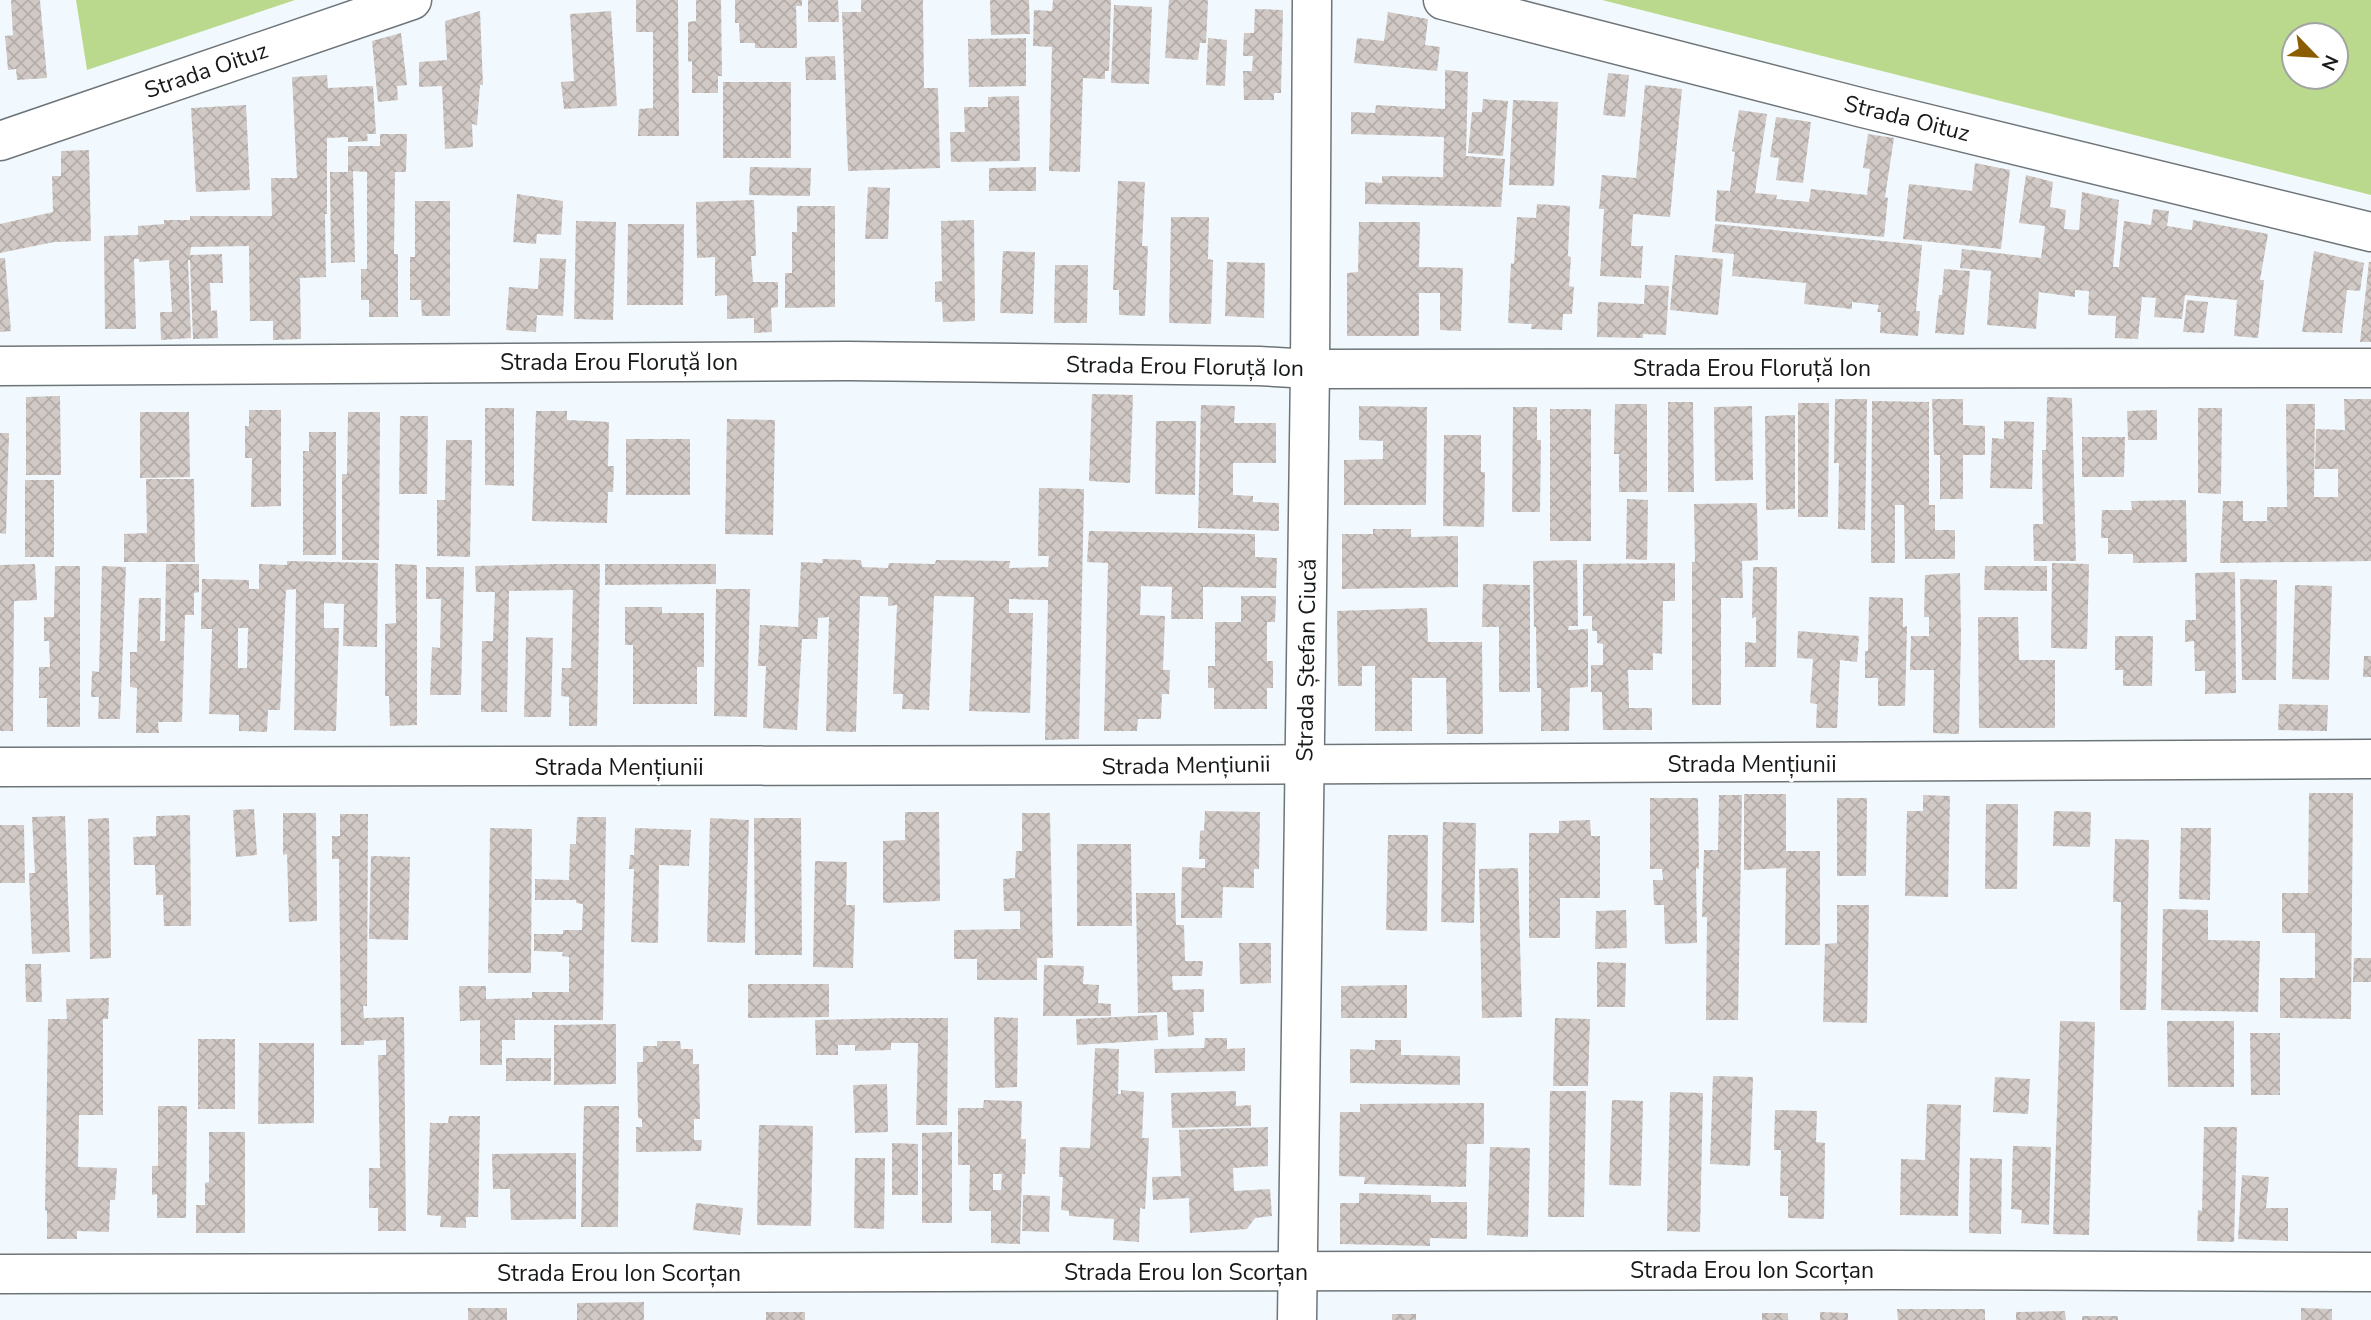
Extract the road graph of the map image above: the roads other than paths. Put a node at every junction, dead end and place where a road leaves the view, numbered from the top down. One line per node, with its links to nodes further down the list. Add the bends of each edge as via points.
1 (412, 0): 4 (street, Strada Oituz)
2 (1312, 0): 8 (street, Strada Ștefan Ciucă)
3 (1443, 0): 5 (street, Strada Oituz)
4 (0, 141)
5 (2371, 232)
6 (0, 366): 8 (street, Strada Erou Floruță Ion, via 862,361)
7 (2371, 368): 8 (street, Strada Erou Floruță Ion)
8 (1310, 369): 10 (street, Strada Ștefan Ciucă)
9 (2371, 759): 10 (street, Strada Mențiunii)
10 (1304, 764): 11 (street, Strada Mențiunii); 12 (street, Strada Ștefan Ciucă)
11 (0, 767)
12 (1297, 1272): 13 (street, Strada Erou Ion Scorțan); 14 (street, Strada Erou Ion Scorțan); 15 (street, Strada Ștefan Ciucă)
13 (2371, 1272)
14 (0, 1274)
15 (1297, 1320)

